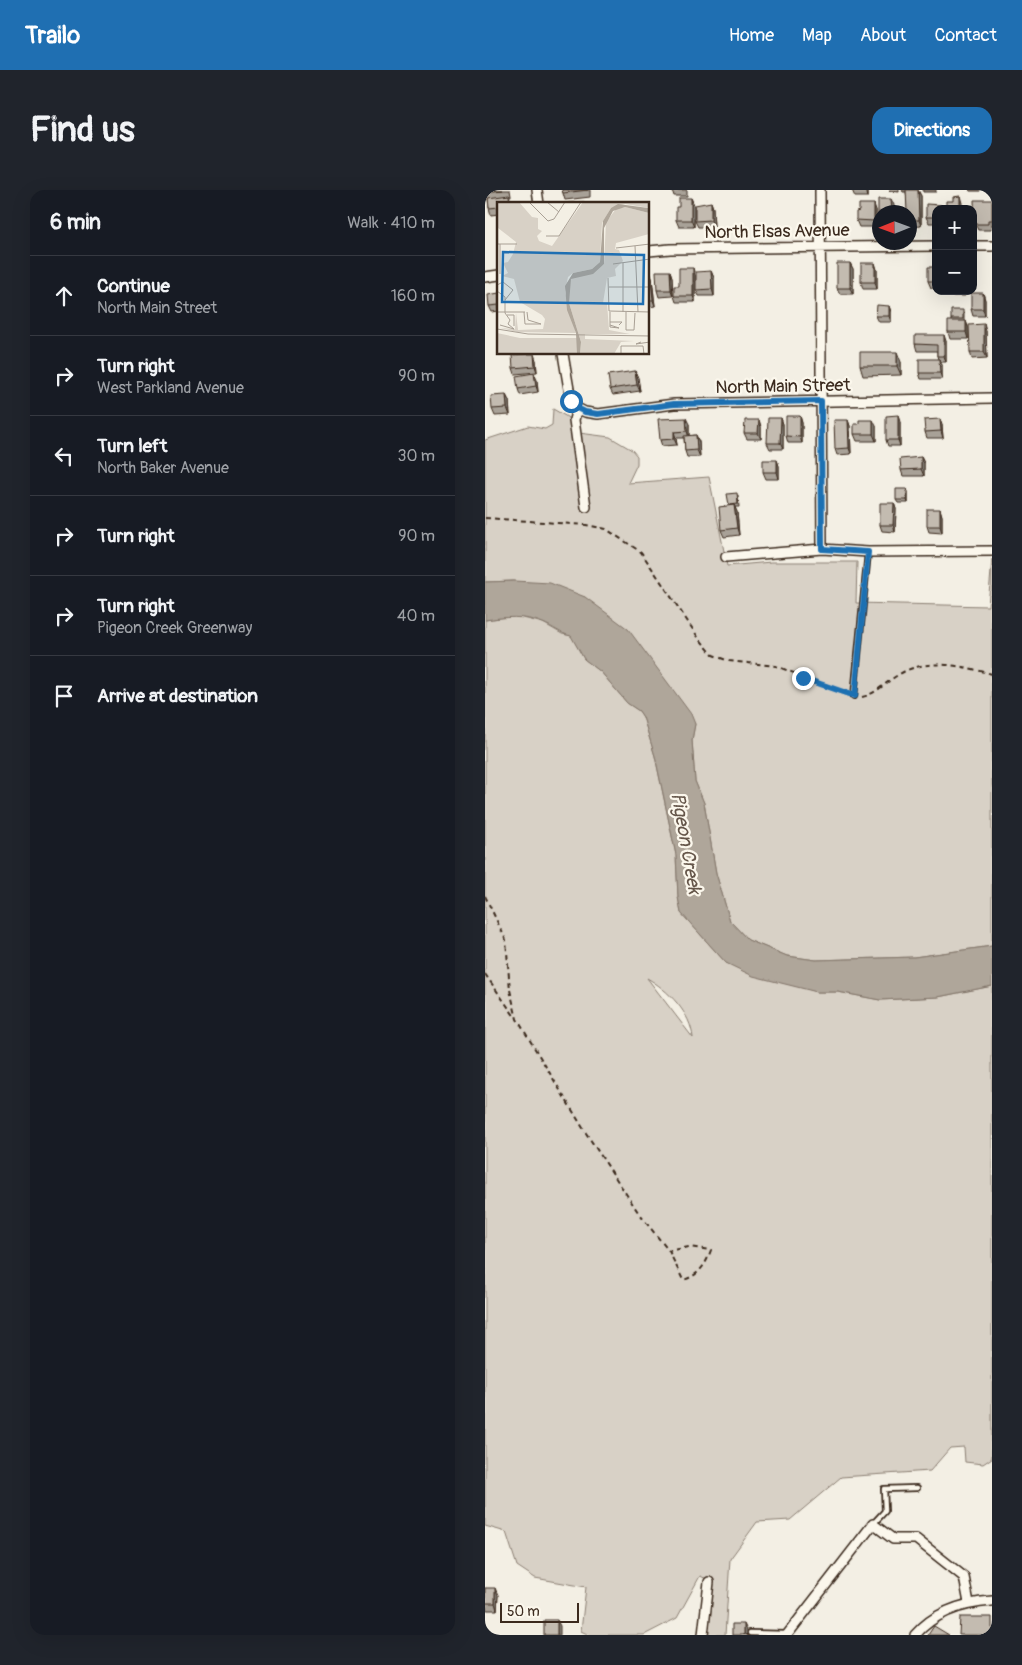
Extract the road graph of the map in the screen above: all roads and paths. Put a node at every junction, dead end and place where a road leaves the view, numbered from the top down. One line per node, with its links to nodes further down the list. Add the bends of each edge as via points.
1 (820, 190): 2 (street)
2 (821, 246): 3 (street, North Elsas Avenue); 6 (street, North Elsas Avenue); 9 (street)
3 (932, 246)
4 (977, 246): 5 (street)
5 (992, 246)
6 (650, 251)
7 (563, 355): 10 (street, via 571,401)
8 (992, 398): 9 (street, North Main Street)
9 (821, 401): 10 (street, North Main Street, via 674,404 598,414); 13 (street)
10 (577, 408): 11 (street, via 574,420)
11 (586, 507)
12 (485, 518): 18 (path, via 586,525 606,530 641,552 713,655 729,661 776,666)
13 (822, 549): 15 (street); 16 (street)
14 (992, 551): 15 (street)
15 (868, 552): 18 (lane)
16 (727, 557)
17 (992, 674): 18 (path, via 955,666 920,666 907,669 871,694)
18 (855, 696)
19 (485, 896): 21 (path, via 506,940 510,990)
20 (485, 974): 21 (path)
21 (517, 1019): 22 (path, via 586,1133 640,1215)
22 (669, 1250): 22 (path, via 689,1247 711,1250 700,1270 683,1280)
23 (917, 1488): 24 (lane, via 884,1489 885,1511)
24 (873, 1524): 27 (street, via 893,1539 916,1539 964,1577); 30 (street)
25 (709, 1582): 29 (street)
26 (992, 1601): 27 (street)
27 (969, 1603): 31 (street, via 931,1620)
28 (750, 1634): 30 (lane)
29 (703, 1635)
30 (786, 1635)
31 (915, 1635)

